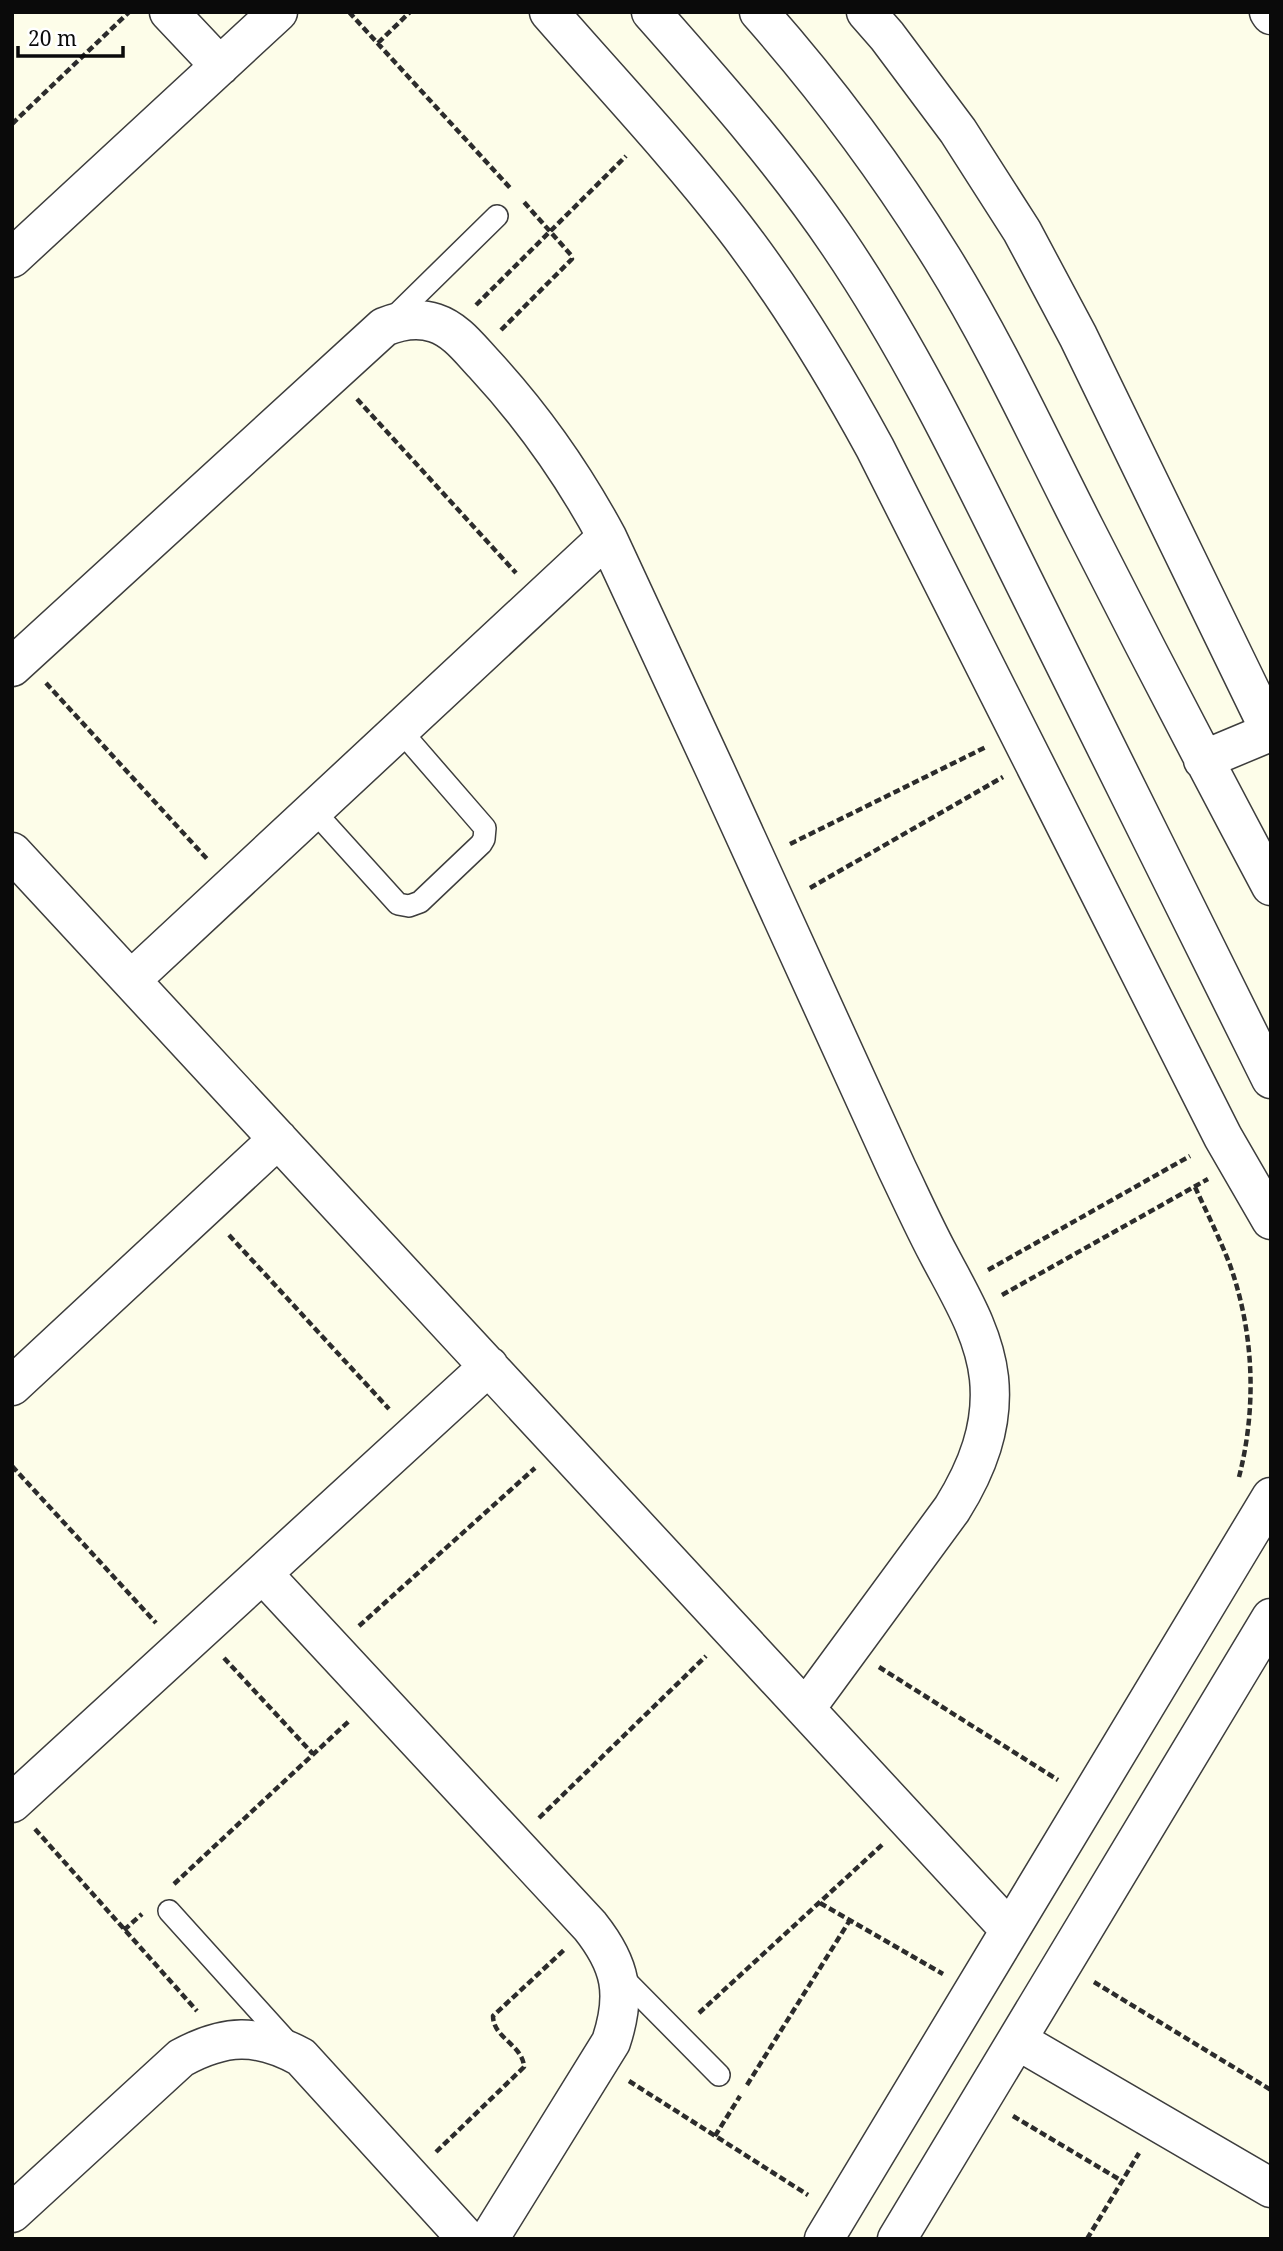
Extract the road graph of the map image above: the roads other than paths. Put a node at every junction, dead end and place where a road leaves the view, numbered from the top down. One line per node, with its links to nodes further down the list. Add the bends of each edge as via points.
1 (169, 12): 7 (street)
2 (278, 12): 7 (street)
3 (549, 12): 22 (street, via 735,229 810,335 875,448 1230,1150)
4 (651, 12): 20 (street, via 793,180 881,310 957,447)
5 (759, 12): 15 (street, via 841,111 943,260 988,338)
6 (866, 12): 14 (street, via 958,131 1022,231 1078,336)
7 (220, 66): 9 (street)
8 (496, 216): 10 (lane)
9 (12, 258)
10 (384, 327): 11 (street, via 418,319 435,323 463,343 546,437); 12 (street)
11 (607, 537): 13 (street); 28 (street, via 917,1212 963,1300 982,1345 989,1379 983,1447 970,1480)
12 (18, 662)
13 (400, 730): 16 (street); 16 (lane, via 485,828 481,844 420,902 398,904)
14 (1270, 733): 15 (street)
15 (1203, 760): 18 (street)
16 (313, 810): 19 (street)
17 (12, 852): 19 (street)
18 (1271, 886)
19 (131, 980): 21 (street)
20 (1271, 1079)
21 (278, 1139): 23 (street); 24 (street)
22 (1271, 1220)
23 (488, 1366): 26 (street); 28 (street)
24 (12, 1386)
25 (1254, 1492): 31 (street, via 1088,1799)
26 (263, 1574): 29 (street, via 190,1640); 32 (street, via 590,1926 607,1948)
27 (1271, 1618): 33 (street)
28 (806, 1708): 31 (street)
29 (21, 1813)
30 (159, 1909): 34 (lane)
31 (1010, 1930): 38 (street)
32 (617, 1973): 35 (lane); 40 (street, via 619,2020 611,2042)
33 (1017, 2040): 36 (street); 41 (street)
34 (301, 2057): 37 (street, via 283,2047 243,2038 201,2047 181,2058); 39 (street)
35 (719, 2075)
36 (1271, 2188)
37 (12, 2213)
38 (831, 2227)
39 (467, 2239)
40 (489, 2239)
41 (897, 2239)

